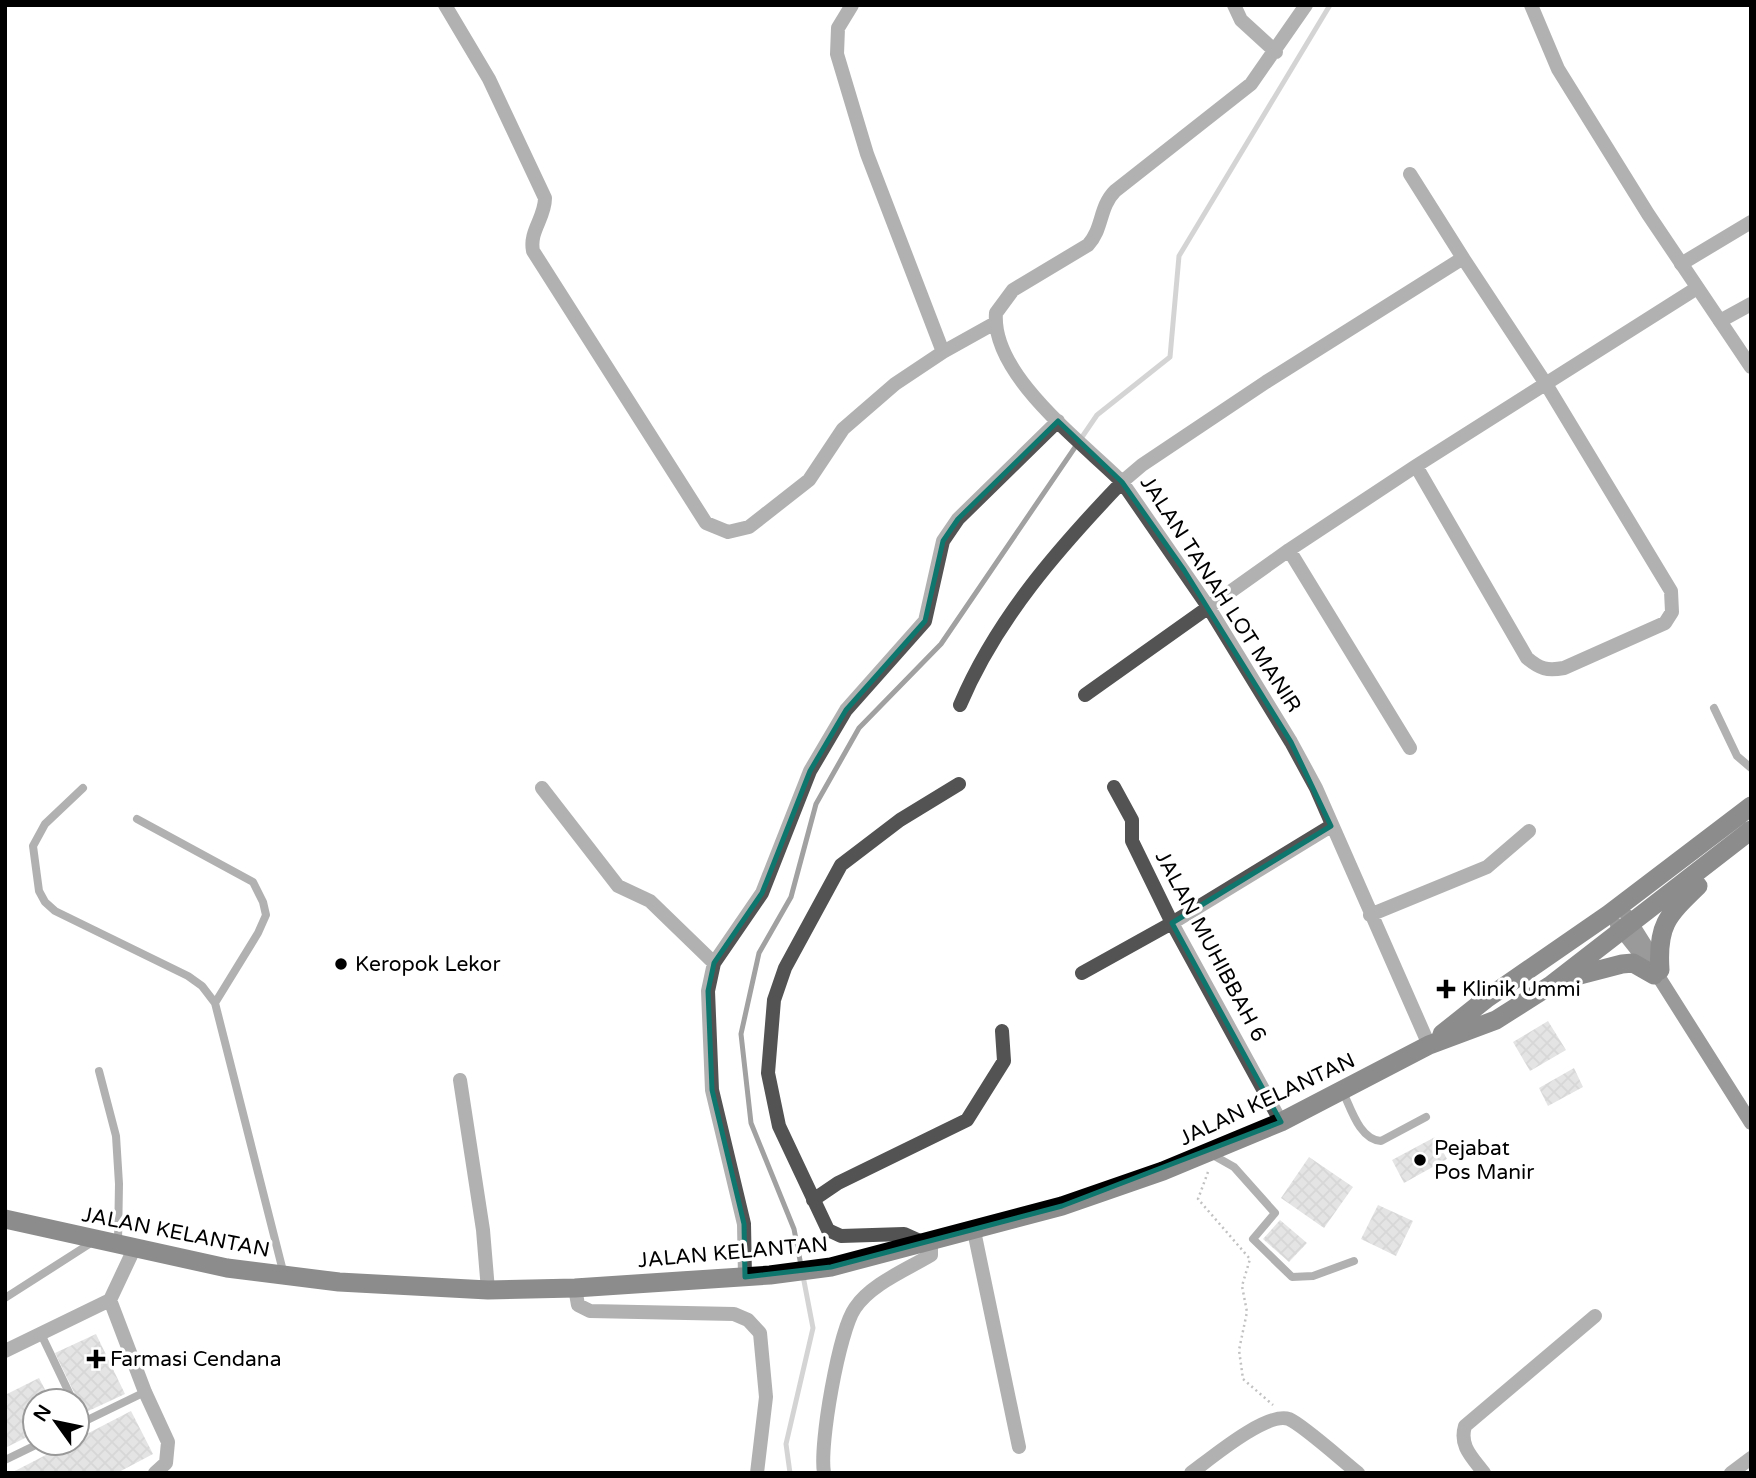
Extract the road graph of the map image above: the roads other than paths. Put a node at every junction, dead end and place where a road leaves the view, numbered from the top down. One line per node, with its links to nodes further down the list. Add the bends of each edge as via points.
1 (445, 5): 15 (street, via 489,79 545,198 531,242 533,251 706,523 728,532 755,522 816,473 843,429 895,384)
2 (852, 5): 15 (street, via 838,28 837,54 867,154)
3 (1234, 5): 6 (street, via 1241,20)
4 (1306, 5): 6 (street)
5 (1531, 5): 10 (street, via 1558,69)
6 (1276, 52): 14 (street, via 1251,85 1226,107 1115,191 1104,205 1095,237 1088,245 1013,290 1002,301)
7 (1410, 174): 9 (street)
8 (1751, 222): 10 (street)
9 (1463, 258): 17 (street); 20 (street, JALAN TANAH LOT MANIR, via 1266,382)
10 (1681, 264): 11 (street)
11 (1697, 288): 13 (street); 17 (street)
12 (1751, 304): 13 (street)
13 (1720, 321): 16 (street)
14 (997, 330): 15 (street); 18 (street, via 1011,367)
15 (943, 352)
16 (1751, 367)
17 (1546, 384): 19 (street); 19 (street, via 1671,591 1672,612 1665,623 1564,668 1539,668 1527,658)
18 (1063, 426): 20 (street); 41 (street, via 958,519 943,541 925,621 846,710 810,771 762,893)
19 (1416, 466): 21 (street)
20 (1122, 482): 22 (street, JALAN TANAH LOT MANIR); 24 (street, via 1043,568 997,634)
21 (1289, 551): 22 (street); 26 (street)
22 (1209, 608): 23 (street); 34 (street, JALAN TANAH LOT MANIR, via 1291,742)
23 (1085, 695)
24 (960, 705)
25 (1714, 708): 27 (lane, via 1737,756)
26 (1410, 748)
27 (1751, 768)
28 (958, 784): 55 (street, via 841,865 785,968 774,1000 768,1073 779,1126)
29 (1114, 787): 39 (street, JALAN MUHIBBAH 6, via 1132,820 1132,841)
30 (83, 788): 45 (lane, via 45,824 33,846 39,891 45,902 188,976)
31 (542, 788): 41 (street, via 618,886 650,901)
32 (1751, 806): 37 (highway, JALAN KELANTAN)
33 (137, 819): 45 (lane, via 253,882 264,902 266,915 258,933)
34 (1331, 826): 38 (street, JALAN TANAH LOT MANIR); 39 (street)
35 (1529, 831): 38 (street, via 1487,867)
36 (1751, 831): 40 (highway, JALAN KELANTAN); 43 (highway, via 1666,922 1660,936)
37 (1614, 910): 40 (main road); 47 (highway, JALAN KELANTAN, via 1486,999)
38 (1370, 915): 47 (street, JALAN TANAH LOT MANIR)
39 (1172, 923): 42 (street); 52 (street, JALAN MUHIBBAH 6)
40 (1628, 929): 43 (main road); 44 (highway, JALAN KELANTAN)
41 (714, 963): 63 (street, via 708,991 712,1090 744,1224)
42 (1082, 973)
43 (1658, 975): 44 (highway, via 1633,963 1622,964); 53 (main road)
44 (1551, 985): 47 (highway, JALAN KELANTAN, via 1496,1020)
45 (215, 1003): 62 (lane)
46 (1002, 1031): 55 (street, via 1004,1061 967,1121 838,1183)
47 (1429, 1045): 50 (highway, JALAN KELANTAN)
48 (99, 1071): 60 (lane, via 116,1136)
49 (460, 1080): 65 (street)
50 (1343, 1092): 51 (lane, via 1364,1132 1374,1141); 52 (highway, JALAN KELANTAN)
51 (1426, 1116)
52 (1281, 1122): 54 (highway, JALAN KELANTAN)
53 (1751, 1123)
54 (1208, 1153): 57 (highway, JALAN KELANTAN, via 1062,1206); 61 (lane, via 1234,1167 1275,1213 1253,1239 1292,1277 1313,1276)
55 (813, 1200): 59 (street, via 828,1230 841,1236 904,1234)
56 (5, 1219): 58 (highway, JALAN KELANTAN)
57 (974, 1231): 59 (highway, JALAN KELANTAN); 74 (street)
58 (94, 1240): 60 (highway, JALAN KELANTAN); 66 (lane)
59 (928, 1243): 63 (highway, JALAN KELANTAN, via 831,1267); 81 (street, via 930,1255 871,1291 847,1325 823,1436)
60 (126, 1247): 62 (highway, JALAN KELANTAN); 67 (street)
61 (1354, 1261)
62 (284, 1275): 65 (highway, JALAN KELANTAN)
63 (745, 1277): 64 (highway, JALAN KELANTAN)
64 (575, 1288): 65 (highway, JALAN KELANTAN); 78 (street, via 578,1305 590,1311 734,1314 748,1320 760,1333 766,1397)
65 (488, 1290)
66 (5, 1298)
67 (110, 1300): 69 (street); 72 (street)
68 (1595, 1316): 84 (street, via 1465,1426 1465,1448)
69 (41, 1334): 70 (street); 71 (lane)
70 (5, 1351)
71 (66, 1387)
72 (145, 1392): 73 (lane); 80 (street, via 168,1442 166,1463)
73 (91, 1419)
74 (1019, 1447)
75 (21, 1452): 77 (lane)
76 (1751, 1458): 79 (street)
77 (5, 1460)
78 (758, 1471)
79 (1734, 1472)
80 (155, 1473)
81 (824, 1473)
82 (1191, 1473): 83 (street, via 1273,1419 1289,1419)
83 (1358, 1473)
84 (1484, 1473)

